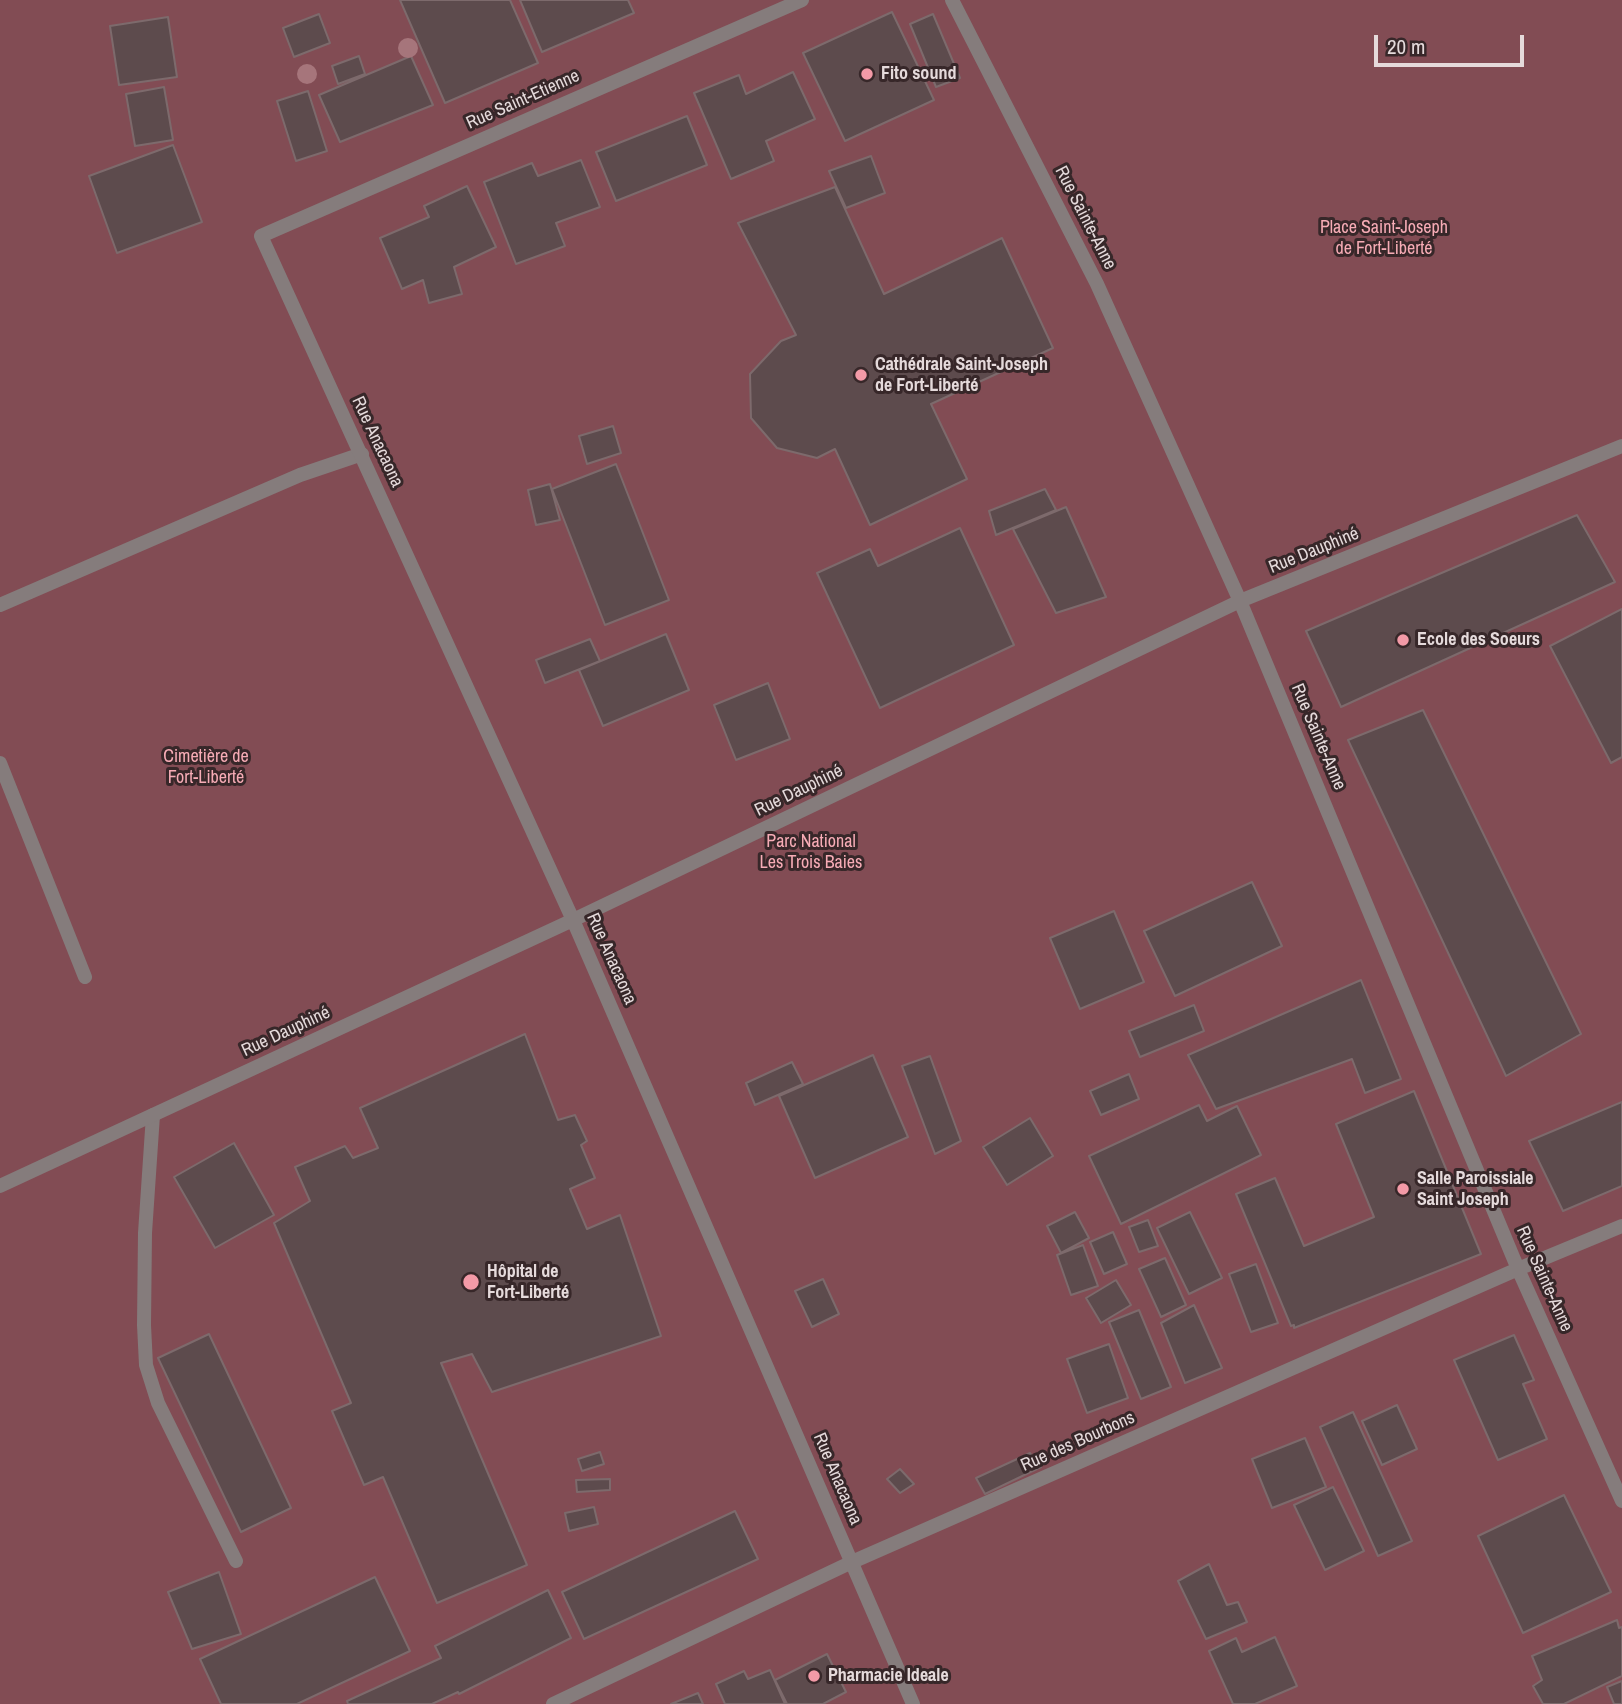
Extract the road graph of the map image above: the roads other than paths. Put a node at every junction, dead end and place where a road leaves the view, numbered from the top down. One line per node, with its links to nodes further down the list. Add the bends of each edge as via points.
1 (802, 0): 3 (street, Rue Saint-Etienne)
2 (952, 0): 6 (street, Rue Sainte-Anne, via 1097,284)
3 (261, 236): 5 (street, Rue Anacaona)
4 (1622, 446): 6 (street, Rue Dauphiné)
5 (362, 454): 7 (street, via 300,475); 9 (street, Rue Anacaona)
6 (1240, 601): 9 (street, Rue Dauphiné); 14 (street, Rue Sainte-Anne)
7 (0, 605)
8 (0, 763): 10 (street)
9 (573, 920): 11 (street, Rue Dauphiné); 17 (street, Rue Anacaona)
10 (85, 977)
11 (153, 1115): 12 (street, Rue Dauphiné); 16 (street, via 145,1233 146,1365 158,1403)
12 (0, 1186)
13 (1622, 1226): 14 (street, Rue des Bourbons)
14 (1518, 1269): 15 (street, Rue Sainte-Anne); 17 (street, Rue des Bourbons)
15 (1622, 1501)
16 (236, 1561)
17 (852, 1562): 18 (street, Rue des Bourbons); 19 (street, Rue Anacaona)
18 (553, 1704)
19 (913, 1704)

